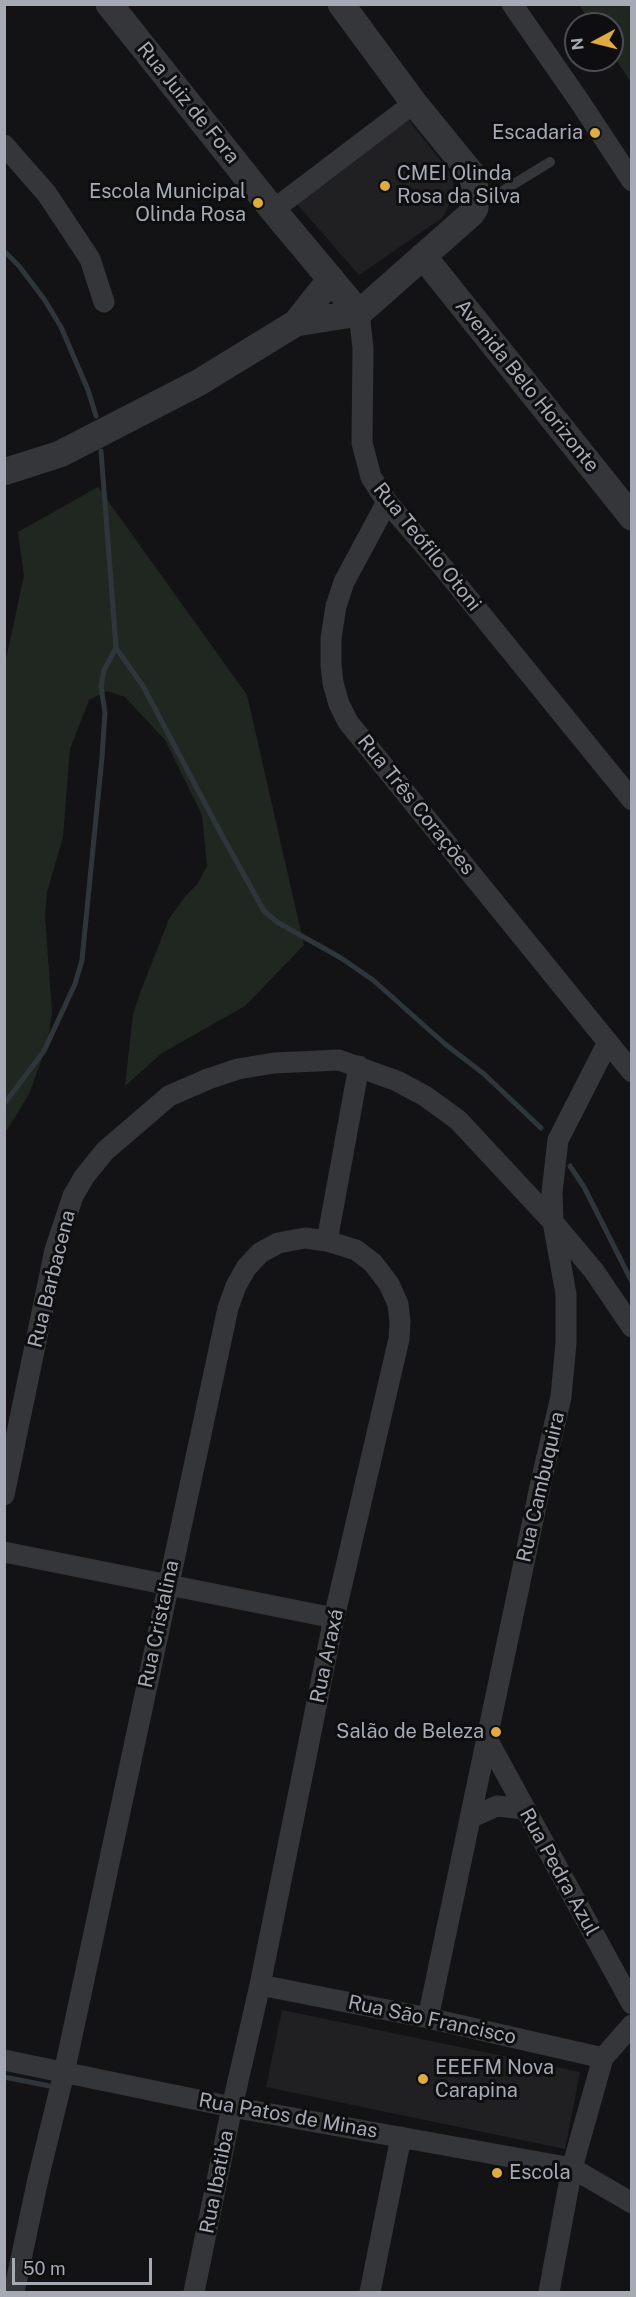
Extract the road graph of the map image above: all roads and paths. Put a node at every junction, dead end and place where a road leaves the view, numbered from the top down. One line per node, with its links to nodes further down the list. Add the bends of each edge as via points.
1 (109, 4): 8 (street, Rua Juiz de Fora)
2 (340, 4): 4 (street)
3 (512, 4): 7 (street)
4 (414, 103): 8 (street); 9 (street, via 471,173 476,192)
5 (4, 145): 13 (street, via 47,194 90,259)
6 (550, 162): 9 (lane)
7 (632, 181)
8 (273, 210): 11 (street, Rua Juiz de Fora)
9 (470, 213): 10 (street)
10 (423, 256): 12 (street); 18 (street, Avenida Belo Horizonte)
11 (331, 279): 12 (street, via 359,290); 14 (street, Rua Juiz de Fora); 15 (street)
12 (390, 286): 14 (street)
13 (104, 302)
14 (359, 313): 15 (street); 17 (street, Rua Teófilo Otoni, via 363,348 362,443 371,477)
15 (296, 323): 16 (street, via 198,383 60,454)
16 (4, 472)
17 (387, 502): 19 (street, Rua Teófilo Otoni); 20 (street, Rua Três Corações, via 344,582 336,606 331,665 339,704 348,722)
18 (632, 517)
19 (630, 793)
20 (608, 1042): 22 (street, Rua Três Corações); 23 (street, Rua Cambuquira, via 558,1140)
21 (349, 1063): 23 (street, via 397,1081 458,1120); 24 (street); 26 (street, Rua Barbacena, via 274,1063 208,1079 169,1096 105,1151 73,1196 59,1237)
22 (632, 1072)
23 (553, 1222): 25 (street, via 594,1271); 31 (street, Rua Cambuquira, via 566,1294 561,1397)
24 (327, 1241): 29 (street, Rua Cristalina, via 305,1238 278,1244 260,1253 236,1286 221,1333); 30 (street, Rua Araxá, via 356,1250 373,1263 389,1284 398,1304 400,1322)
25 (632, 1328)
26 (7, 1470): 27 (street, Rua Barbacena)
27 (4, 1495)
28 (4, 1552): 29 (street)
29 (167, 1586): 30 (street); 40 (street, Rua Cristalina)
30 (334, 1618): 34 (street, Rua Araxá)
31 (486, 1739): 32 (street, Rua Pedra Azul); 33 (street, Rua Cambuquira)
32 (525, 1809): 33 (street, via 498,1806); 35 (street, Rua Pedra Azul)
33 (470, 1818): 36 (street, Rua Cambuquira)
34 (260, 1985): 36 (street, Rua São Francisco); 41 (street, Rua Araxá)
35 (632, 2004)
36 (428, 2018): 38 (street, Rua São Francisco)
37 (632, 2025): 38 (street)
38 (603, 2058): 43 (street)
39 (4, 2060): 40 (street, Rua Patos de Minas)
40 (64, 2073): 41 (street, Rua Patos de Minas); 45 (street, Rua Cristalina)
41 (232, 2107): 42 (street, Rua Patos de Minas); 46 (street, Rua Ibatiba)
42 (401, 2137): 43 (street, Rua Patos de Minas); 47 (street)
43 (572, 2168): 44 (street); 48 (street)
44 (632, 2204)
45 (14, 2292)
46 (194, 2292)
47 (370, 2292)
48 (549, 2292)

